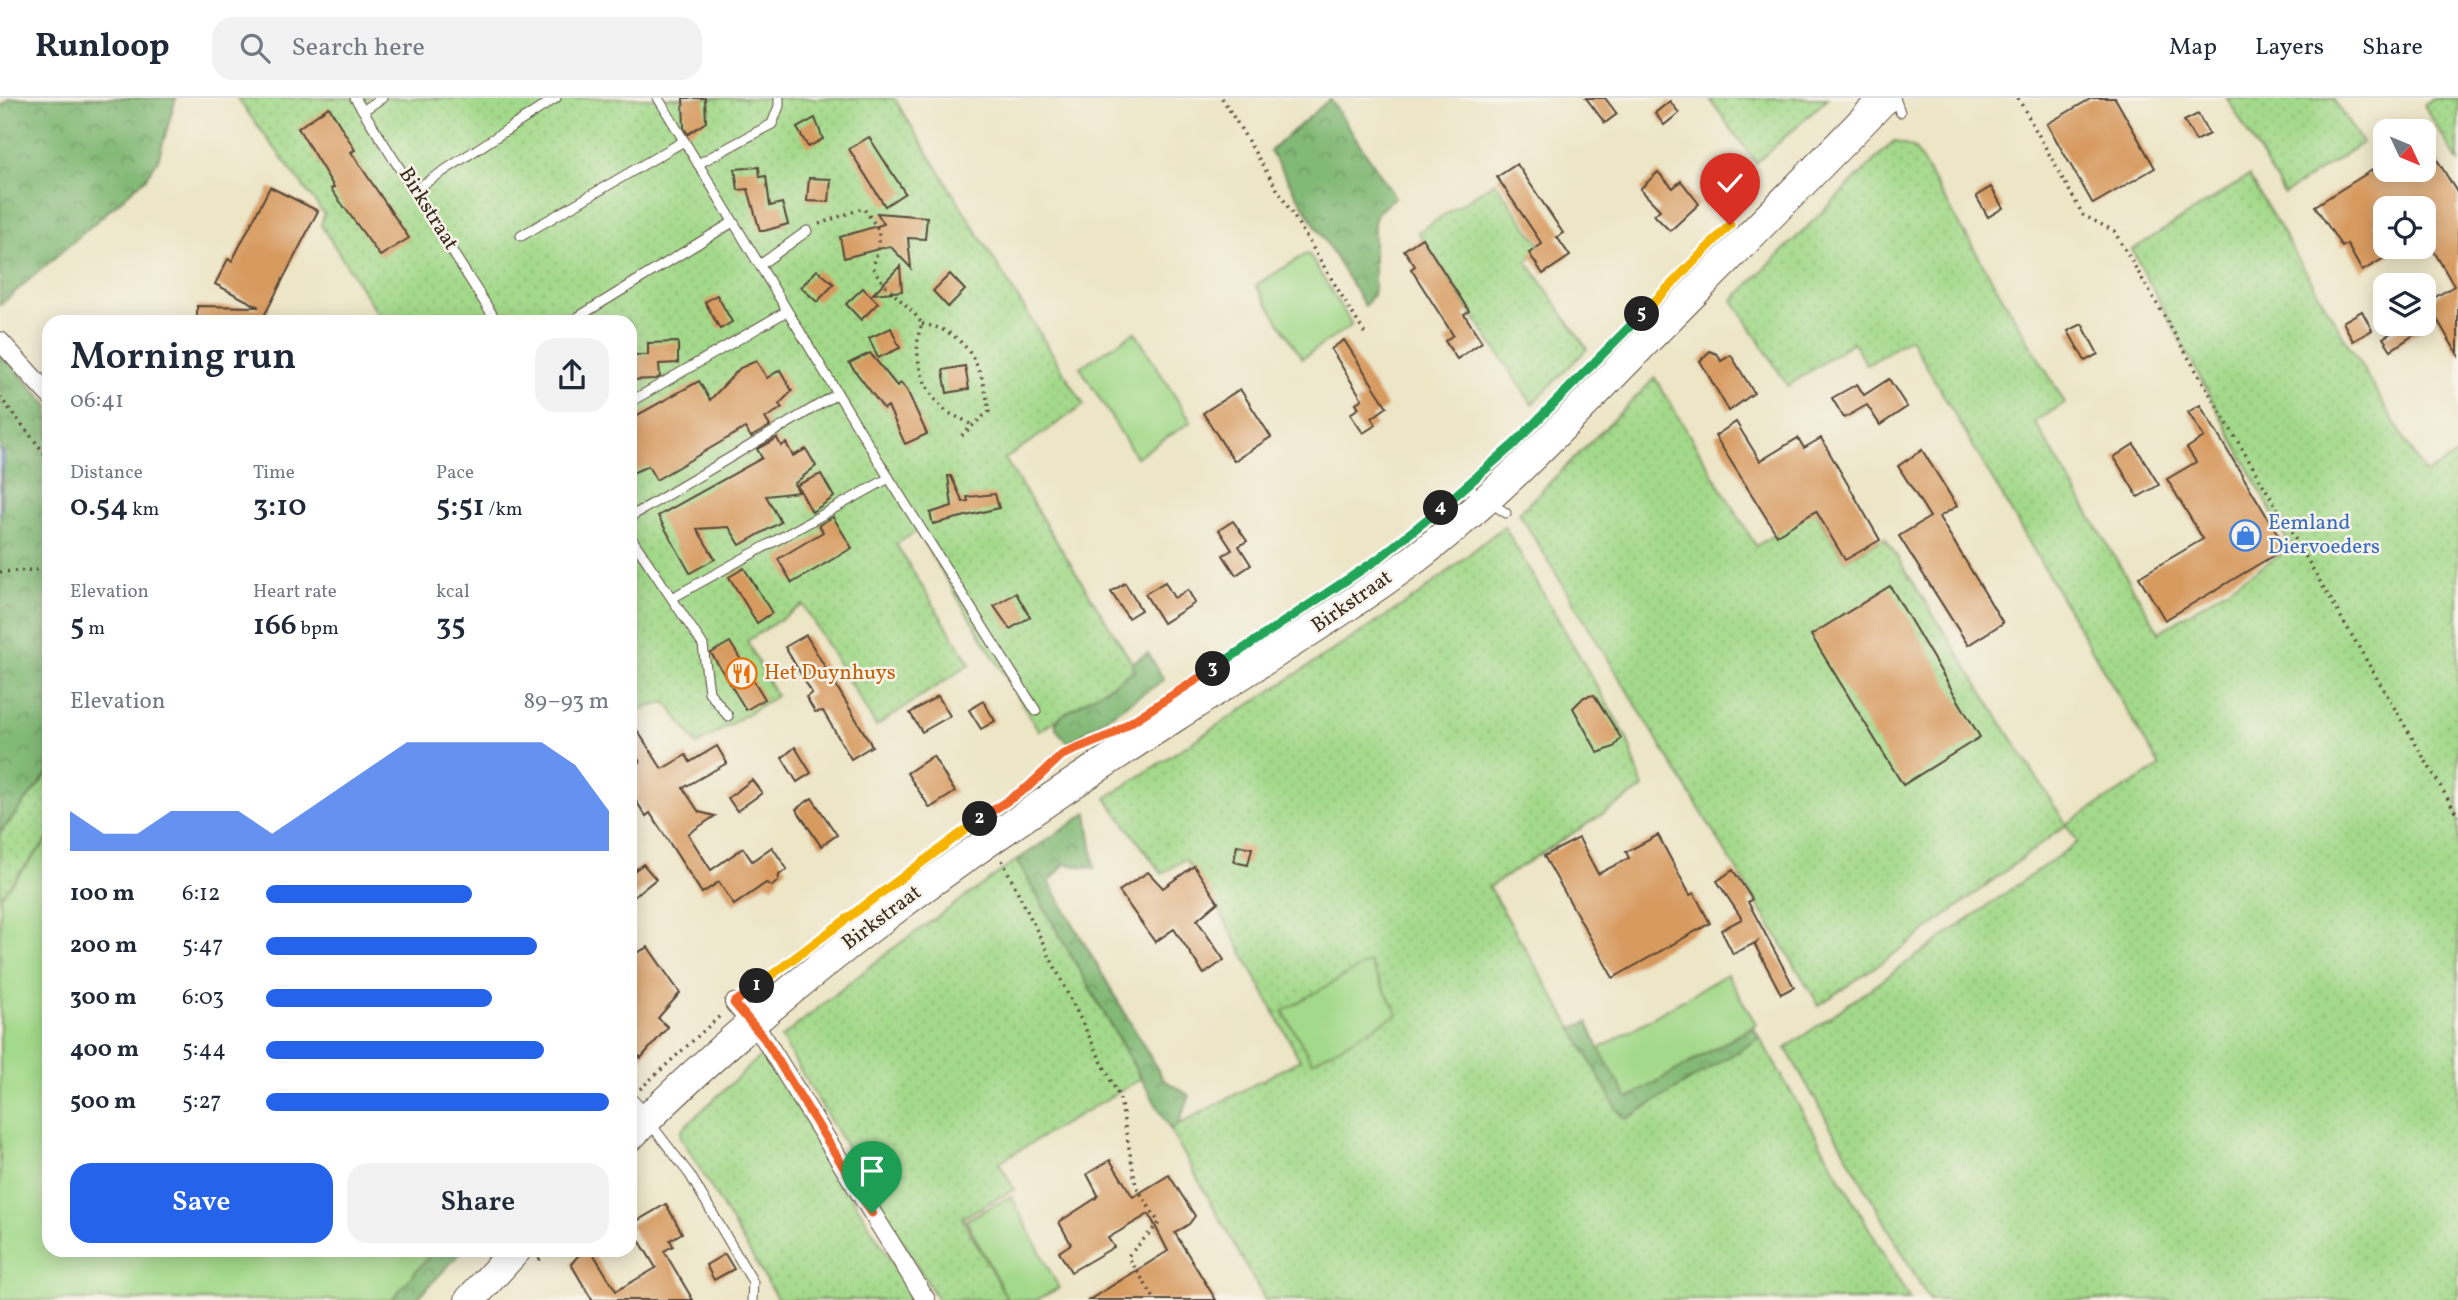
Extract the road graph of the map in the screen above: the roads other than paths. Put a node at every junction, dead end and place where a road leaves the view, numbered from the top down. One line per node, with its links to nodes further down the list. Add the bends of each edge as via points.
1 (355, 98): 8 (lane, Birkstraat)
2 (382, 98): 8 (lane)
3 (556, 98): 11 (lane)
4 (658, 98): 9 (lane)
5 (779, 98): 10 (lane, via 772,124)
6 (1895, 98): 7 (lane)
7 (1893, 105): 29 (main road, Birkstraat, via 1486,500 1419,555 1336,615 988,840 846,945)
8 (364, 110): 11 (lane, Birkstraat)
9 (684, 141): 10 (lane); 14 (lane)
10 (698, 164): 12 (lane)
11 (416, 189): 17 (lane, Birkstraat)
12 (733, 222): 15 (lane); 18 (lane)
13 (807, 231): 15 (lane)
14 (521, 236)
15 (760, 265): 16 (lane)
16 (787, 312): 21 (lane); 22 (lane)
17 (494, 315)
18 (581, 315)
19 (0, 341): 20 (street)
20 (42, 387)
21 (837, 394): 23 (lane); 24 (lane)
22 (637, 398)
23 (888, 478): 26 (lane); 27 (lane)
24 (637, 513)
25 (637, 546): 26 (lane)
26 (672, 598): 28 (lane, via 703,645 709,692)
27 (1036, 711)
28 (727, 716)
29 (742, 1013): 30 (main road, Birkstraat); 35 (street, via 764,1038)
30 (637, 1112)
31 (637, 1114): 34 (lane, via 690,1175 754,1282)
32 (510, 1257): 33 (main road)
33 (471, 1300)
34 (752, 1300)
35 (926, 1300)

